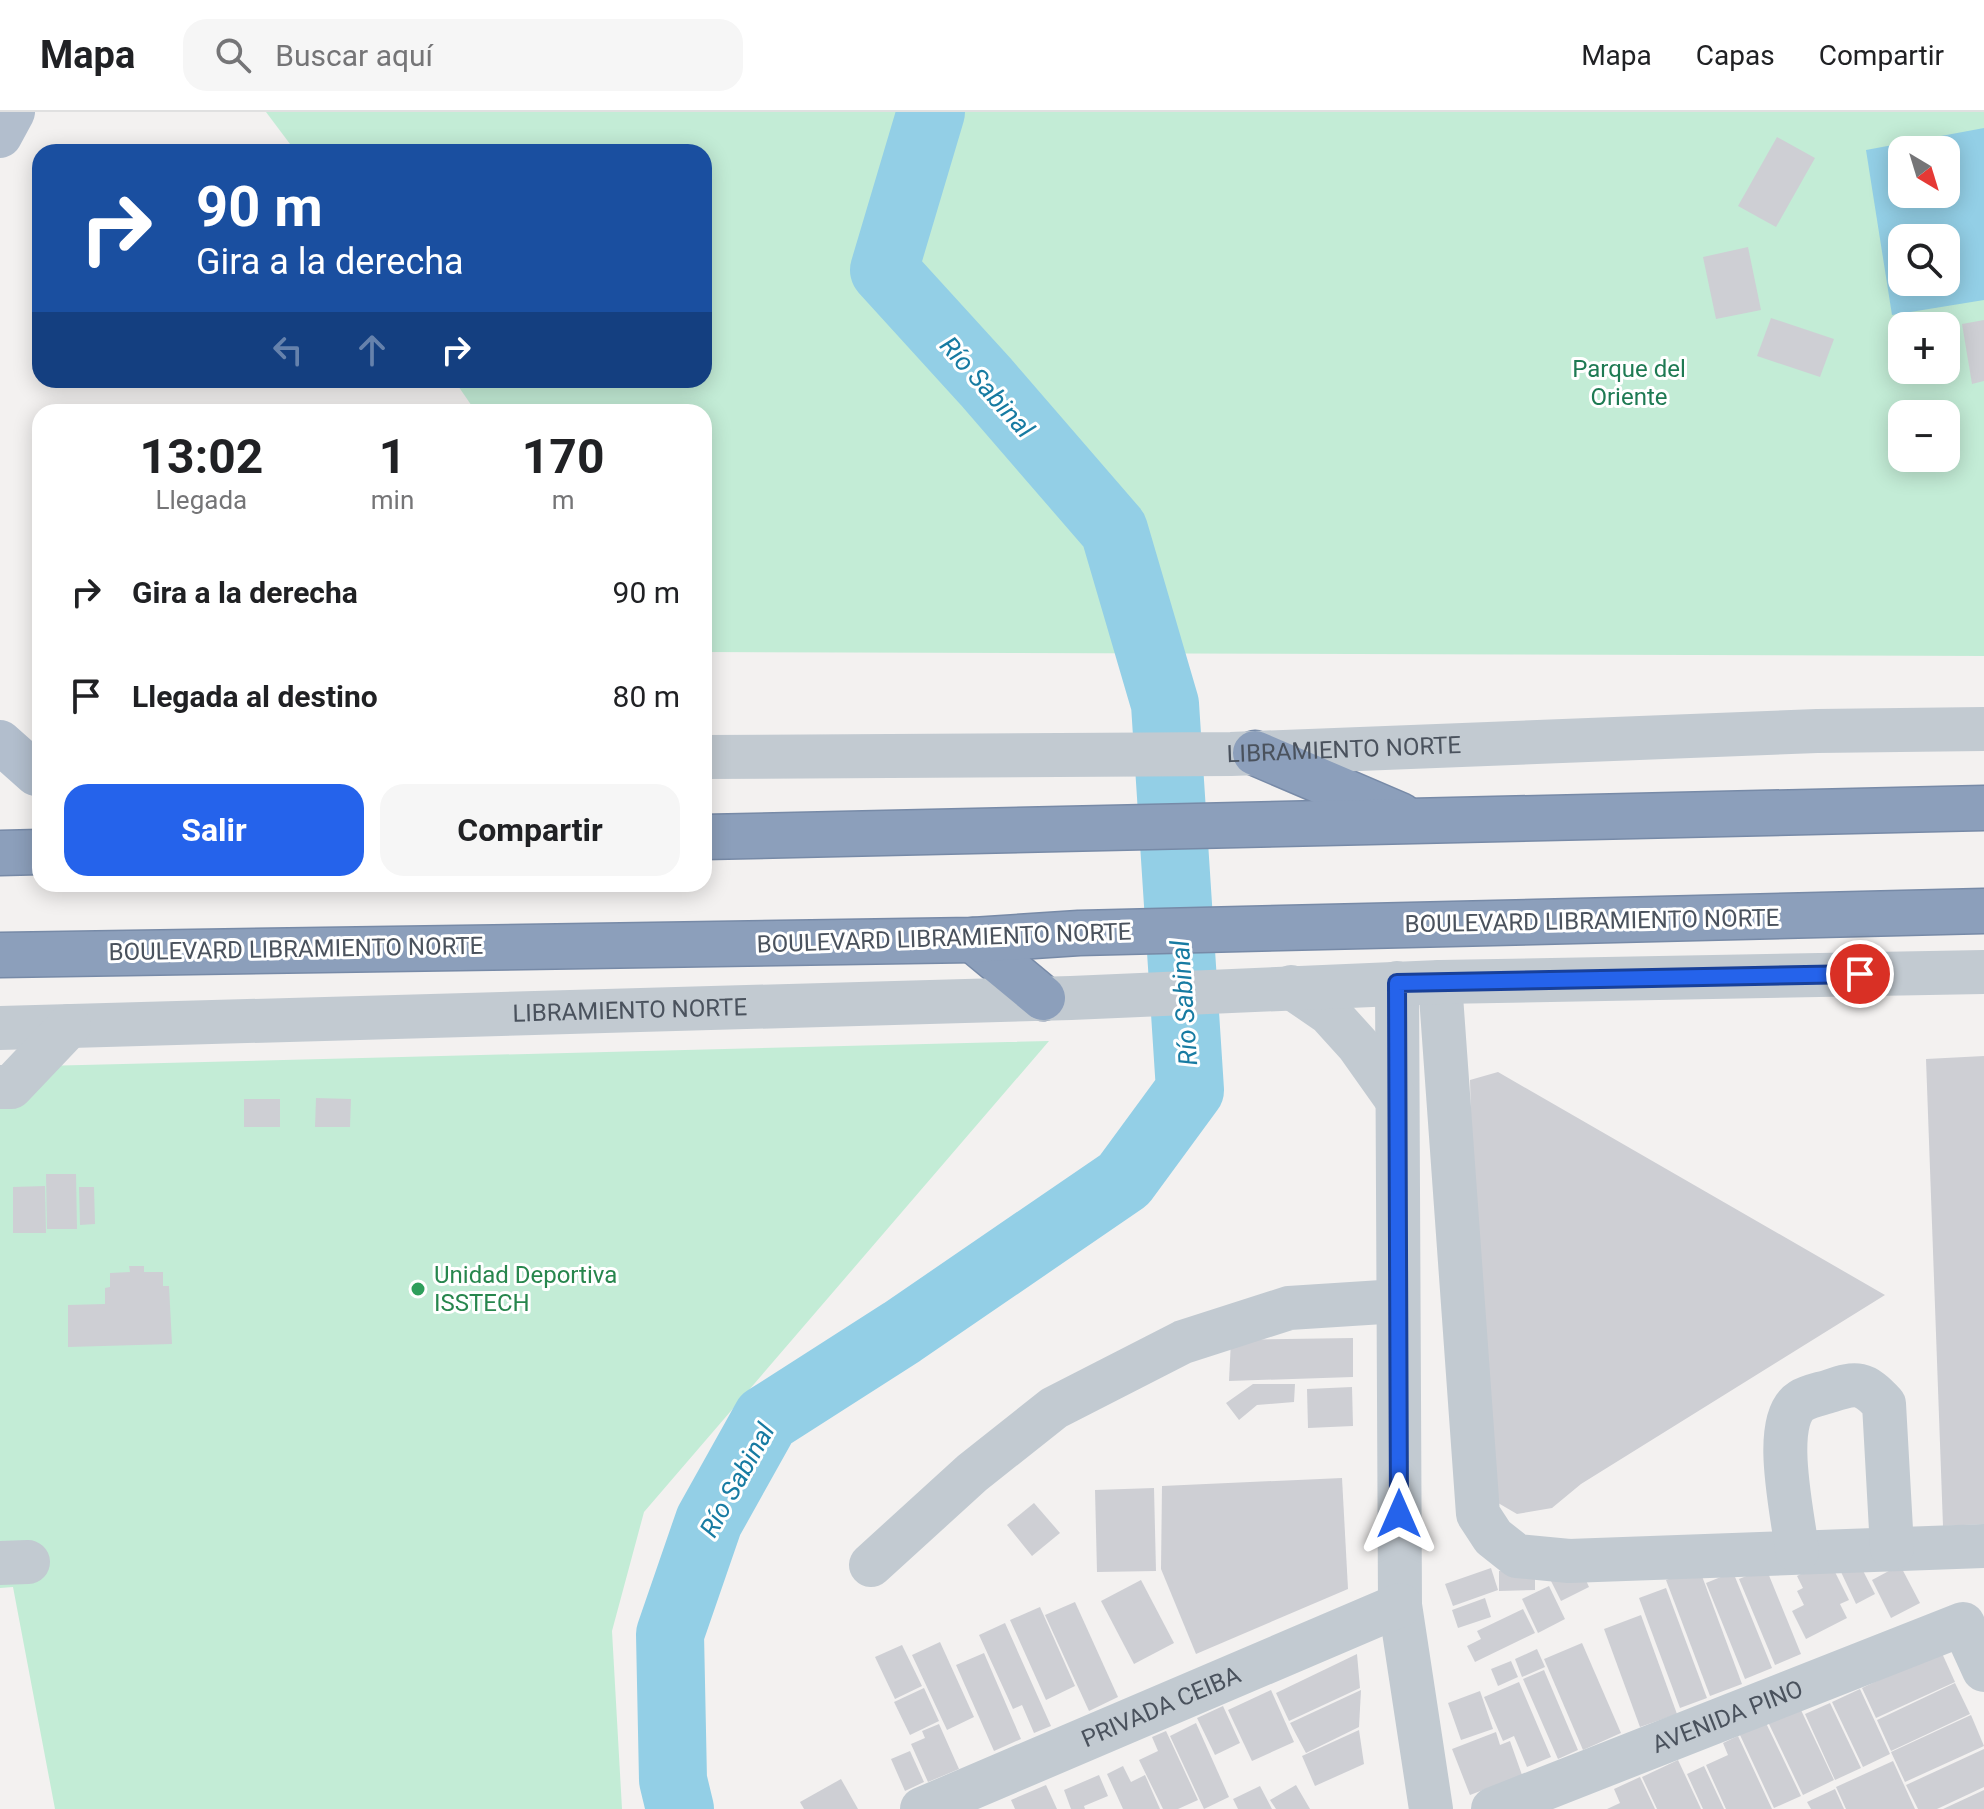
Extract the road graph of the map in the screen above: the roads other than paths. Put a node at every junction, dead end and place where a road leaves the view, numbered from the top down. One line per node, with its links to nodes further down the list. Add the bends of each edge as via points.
1 (13, 112): 2 (main road)
2 (0, 136)
3 (1984, 729): 5 (street, LIBRAMIENTO NORTE)
4 (0, 742): 7 (main road)
5 (1243, 754): 6 (street, LIBRAMIENTO NORTE); 9 (highway)
6 (712, 757)
7 (25, 774)
8 (1984, 808): 9 (highway)
9 (1413, 820): 10 (highway)
10 (712, 837)
11 (32, 852): 12 (highway)
12 (0, 853)
13 (1984, 911): 14 (highway, BOULEVARD LIBRAMIENTO NORTE)
14 (973, 940): 15 (highway, BOULEVARD LIBRAMIENTO NORTE); 20 (highway)
15 (0, 955)
16 (1984, 972): 17 (street, LIBRAMIENTO NORTE)
17 (1440, 982): 18 (street, LIBRAMIENTO NORTE); 28 (street, via 1478,1514 1485,1526 1517,1556 1569,1561)
18 (1397, 983): 19 (street, LIBRAMIENTO NORTE); 24 (street)
19 (1276, 987): 20 (street, LIBRAMIENTO NORTE); 24 (street, via 1329,1013)
20 (1057, 998): 21 (street, LIBRAMIENTO NORTE)
21 (69, 1026): 22 (street, LIBRAMIENTO NORTE); 23 (street, via 11,1087)
22 (0, 1028)
23 (0, 1087)
24 (1397, 1100): 25 (street)
25 (1398, 1301): 29 (street, via 1289,1308 1183,1342 1054,1408 972,1473); 30 (street)
26 (1984, 1546): 27 (street)
27 (1892, 1548): 28 (street); 28 (street, via 1884,1404 1870,1388 1852,1384 1799,1402 1789,1416 1784,1438)
28 (1797, 1551)
29 (871, 1565)
30 (1400, 1605): 32 (street, PRIVADA CEIBA); 33 (street)
31 (1984, 1670): 34 (street, AVENIDA PINO, via 1963,1624)
32 (922, 1809)
33 (1431, 1809)
34 (1493, 1809)

